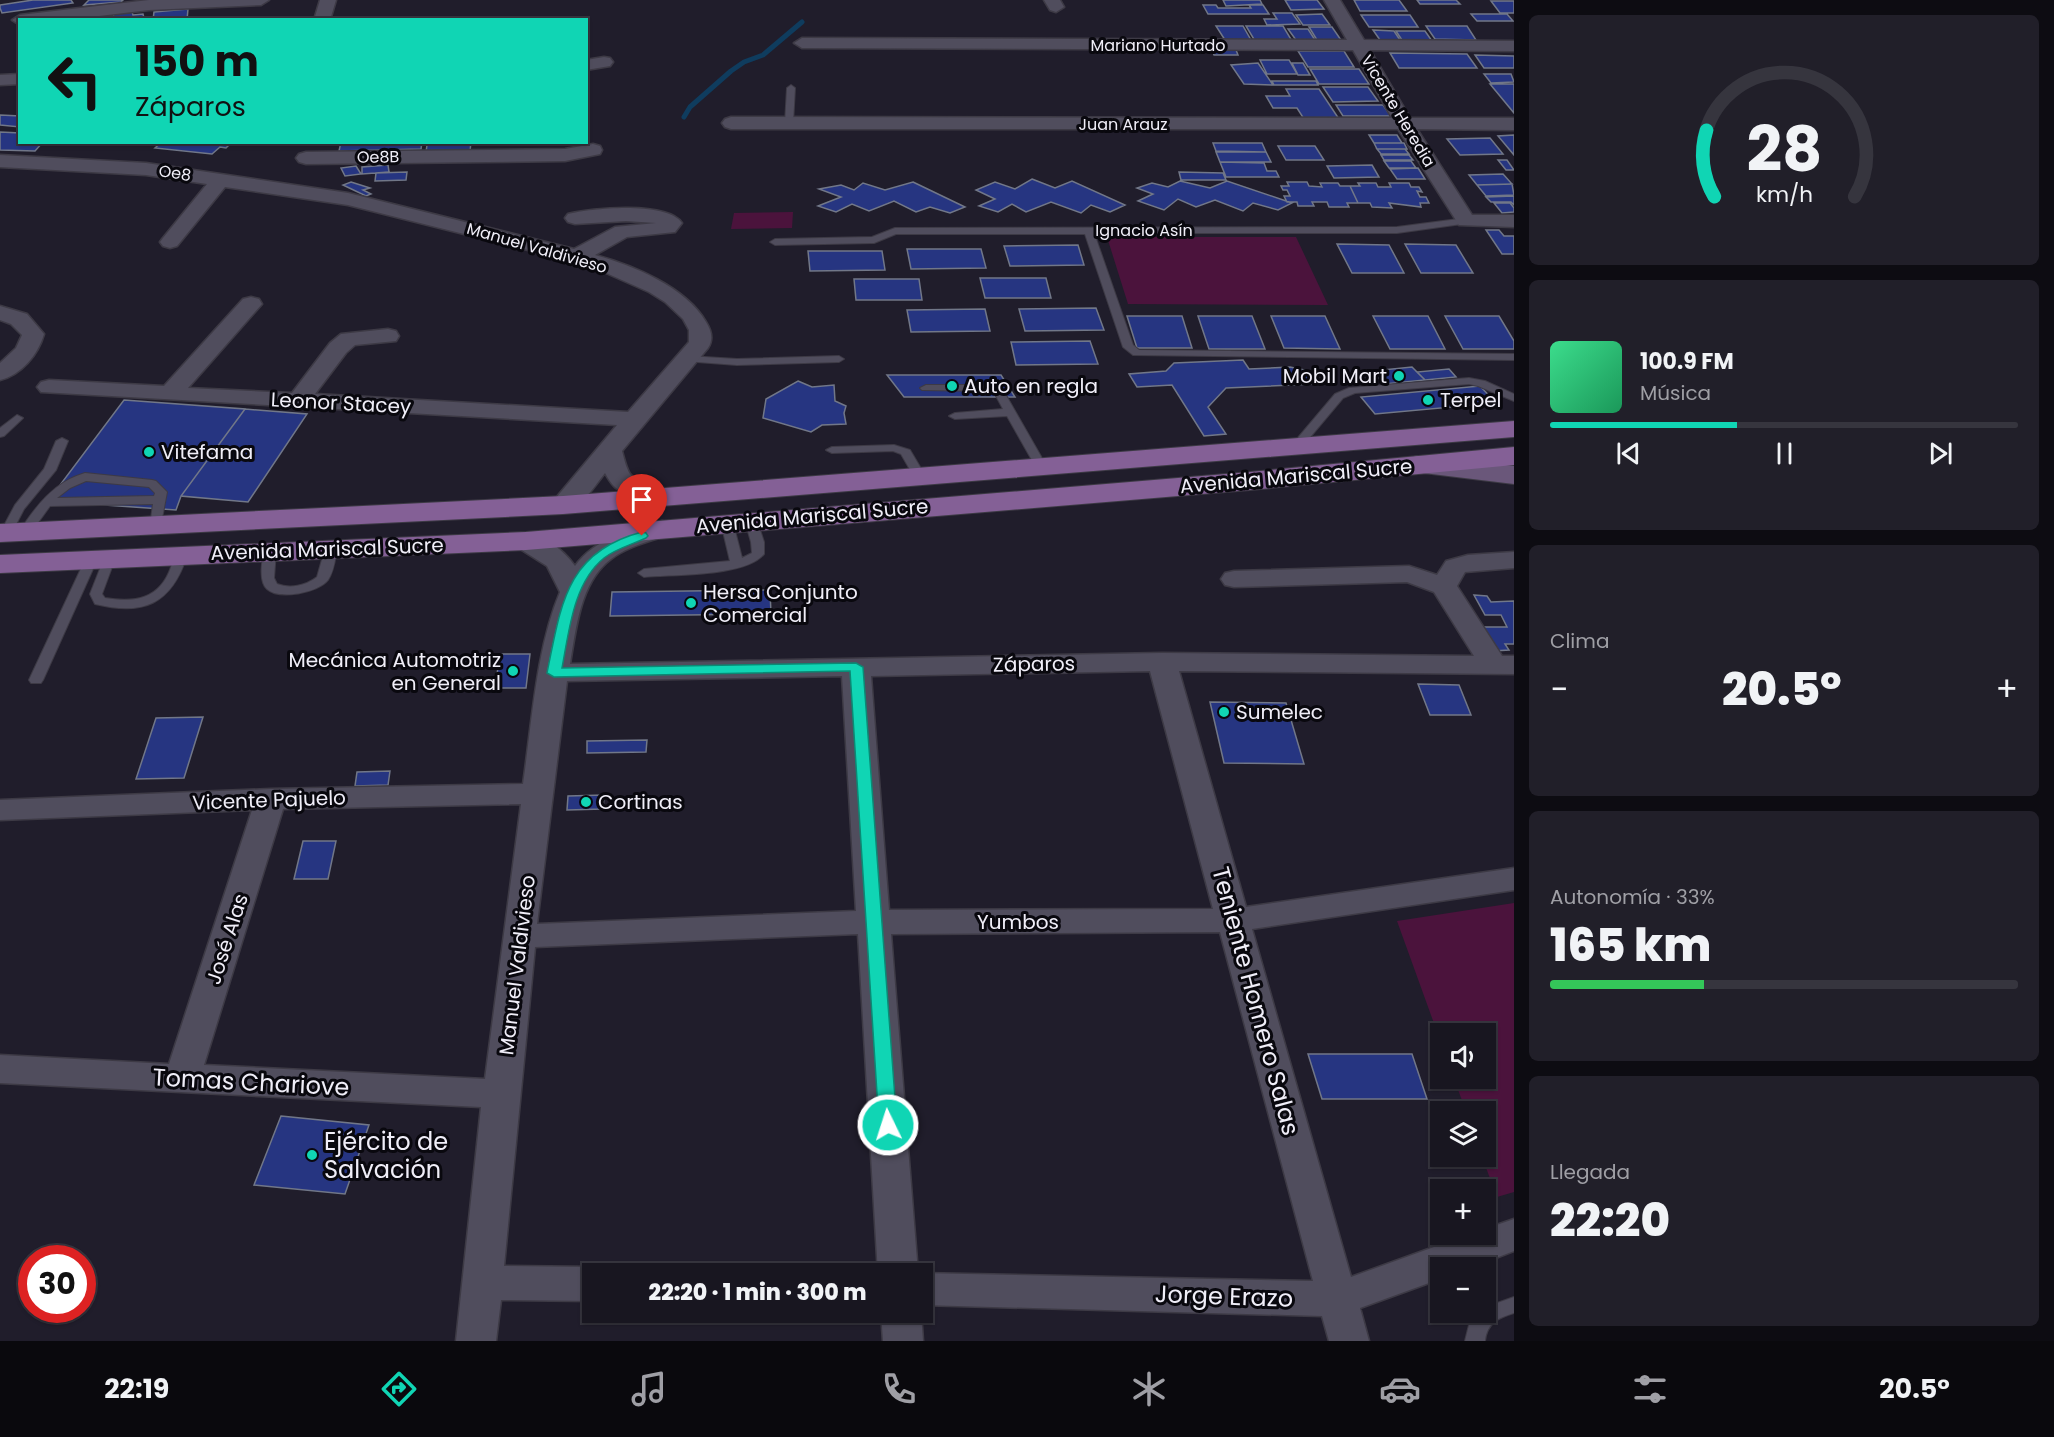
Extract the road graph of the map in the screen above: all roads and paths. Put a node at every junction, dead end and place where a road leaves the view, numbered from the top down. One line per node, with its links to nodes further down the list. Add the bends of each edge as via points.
1 (261, 0): 4 (street, via 149,5)
2 (328, 0): 5 (street)
3 (1332, 0): 9 (street, Vicente Heredia)
4 (37, 18)
5 (323, 18)
6 (18, 20): 7 (street)
7 (0, 22)
8 (802, 43): 9 (street, Mariano Hurtado)
9 (1360, 46): 10 (street, Mariano Hurtado); 14 (street, Vicente Heredia)
10 (1514, 46)
11 (791, 88): 13 (lane)
12 (731, 123): 13 (street, Juan Arauz)
13 (789, 123): 14 (street, Juan Arauz)
14 (1404, 124): 15 (street, Juan Arauz); 22 (street, Vicente Heredia)
15 (1514, 124)
16 (303, 150): 17 (street, Oe8B, via 565,155); 20 (street)
17 (593, 150)
18 (0, 161): 19 (street, Oe8, via 146,169)
19 (220, 180): 20 (street, Oe8); 25 (street)
20 (348, 199): 27 (street, Manuel Valdivieso)
21 (575, 219): 27 (street, via 644,216 672,223 668,228 622,231)
22 (1466, 221): 23 (street, Ignacio Asín); 24 (lane, Ignacio Asín, via 1397,230)
23 (1514, 221)
24 (1088, 230): 26 (lane, Ignacio Asín, via 895,231 874,240); 33 (lane, via 1128,347 1137,353)
25 (170, 242)
26 (775, 242)
27 (577, 256): 34 (street, Manuel Valdivieso, via 673,297 700,330 700,344)
28 (251, 304): 39 (street)
29 (0, 313): 31 (street, via 19,319)
30 (0, 330): 31 (street)
31 (33, 334): 36 (street, via 32,343)
32 (388, 336): 41 (street, via 349,339)
33 (1514, 357)
34 (688, 359): 35 (lane); 45 (street, Manuel Valdivieso)
35 (839, 359)
36 (0, 373)
37 (49, 387): 39 (street, Leonor Stacey)
38 (926, 388): 42 (lane, via 992,389 999,392)
39 (170, 394): 41 (street, Leonor Stacey)
40 (1514, 398): 49 (lane, via 1469,381 1353,390 1339,396)
41 (298, 401): 45 (street, Leonor Stacey)
42 (1010, 412): 43 (lane); 54 (lane)
43 (955, 416)
44 (17, 418): 47 (lane)
45 (634, 419): 50 (street, Manuel Valdivieso)
46 (1514, 429): 49 (main road, Avenida Mariscal Sucre)
47 (0, 434)
48 (62, 441): 64 (lane, via 50,470 19,508)
49 (1297, 446): 54 (main road, Avenida Mariscal Sucre)
50 (609, 449): 57 (street, via 624,482); 59 (street, Manuel Valdivieso)
51 (832, 450): 56 (lane, via 901,450)
52 (1514, 456): 53 (main road, Avenida Mariscal Sucre)
53 (1417, 465): 55 (main road); 62 (main road, Avenida Mariscal Sucre)
54 (1041, 467): 56 (main road, Avenida Mariscal Sucre)
55 (1514, 475)
56 (920, 477): 57 (main road, Avenida Mariscal Sucre)
57 (677, 497): 59 (main road, Avenida Mariscal Sucre)
58 (46, 502): 60 (lane); 60 (lane, via 74,480 85,477 152,484 161,492); 64 (lane)
59 (563, 505): 61 (main road, Avenida Mariscal Sucre)
60 (158, 513): 61 (main road, Avenida Mariscal Sucre); 64 (main road, Avenida Mariscal Sucre)
61 (278, 519): 67 (main road)
62 (739, 522): 63 (main road, Avenida Mariscal Sucre); 72 (lane); 72 (lane, via 758,546 758,554 754,560)
63 (662, 529): 65 (main road, Avenida Mariscal Sucre); 76 (street, Manuel Valdivieso, via 601,553 586,568)
64 (10, 533)
65 (526, 541): 66 (main road, Avenida Mariscal Sucre); 76 (street, via 552,554 565,569)
66 (331, 549): 67 (main road, Avenida Mariscal Sucre); 67 (lane, via 321,580 311,587 291,590 271,586)
67 (270, 551): 68 (main road, Avenida Mariscal Sucre)
68 (181, 556): 69 (main road, Avenida Mariscal Sucre); 69 (lane, via 173,581 158,598 140,602 100,601 96,594)
69 (100, 560): 71 (main road, Avenida Mariscal Sucre); 81 (lane)
70 (1514, 560): 75 (street, via 1468,562 1455,567)
71 (0, 564)
72 (737, 565): 73 (lane)
73 (644, 573)
74 (1234, 579): 75 (street, via 1409,574)
75 (1444, 586): 78 (street)
76 (574, 592): 80 (street, Manuel Valdivieso)
77 (1162, 662): 78 (street, Záparos); 79 (street, Záparos); 86 (street, Teniente Homero Salas)
78 (1504, 665)
79 (856, 667): 80 (street, Záparos); 87 (street)
80 (554, 673): 82 (street, Manuel Valdivieso)
81 (36, 680)
82 (537, 794): 83 (street, Vicente Pajuelo); 88 (street, Manuel Valdivieso)
83 (271, 799): 84 (street, Vicente Pajuelo); 90 (street, José Alas)
84 (0, 810)
85 (1514, 879): 86 (street, Yumbos)
86 (1233, 920): 87 (street, Yumbos); 97 (street, Teniente Homero Salas)
87 (874, 922): 88 (street, Yumbos); 93 (street)
88 (520, 936): 91 (street, Manuel Valdivieso)
89 (0, 1069): 90 (street, Tomas Chariove)
90 (182, 1079): 91 (street, Tomas Chariove)
91 (501, 1094): 94 (street, Manuel Valdivieso)
92 (1514, 1235): 97 (street, Jorge Erazo)
93 (897, 1263)
94 (484, 1283): 95 (street); 100 (street, Manuel Valdivieso)
95 (582, 1284)
96 (933, 1288): 97 (street, Jorge Erazo)
97 (1338, 1299): 102 (street, Teniente Homero Salas)
98 (1514, 1305): 103 (lane, via 1490,1312 1476,1327)
99 (902, 1323): 101 (street)
100 (476, 1341)
101 (903, 1341)
102 (1349, 1341)
103 (1474, 1341)

